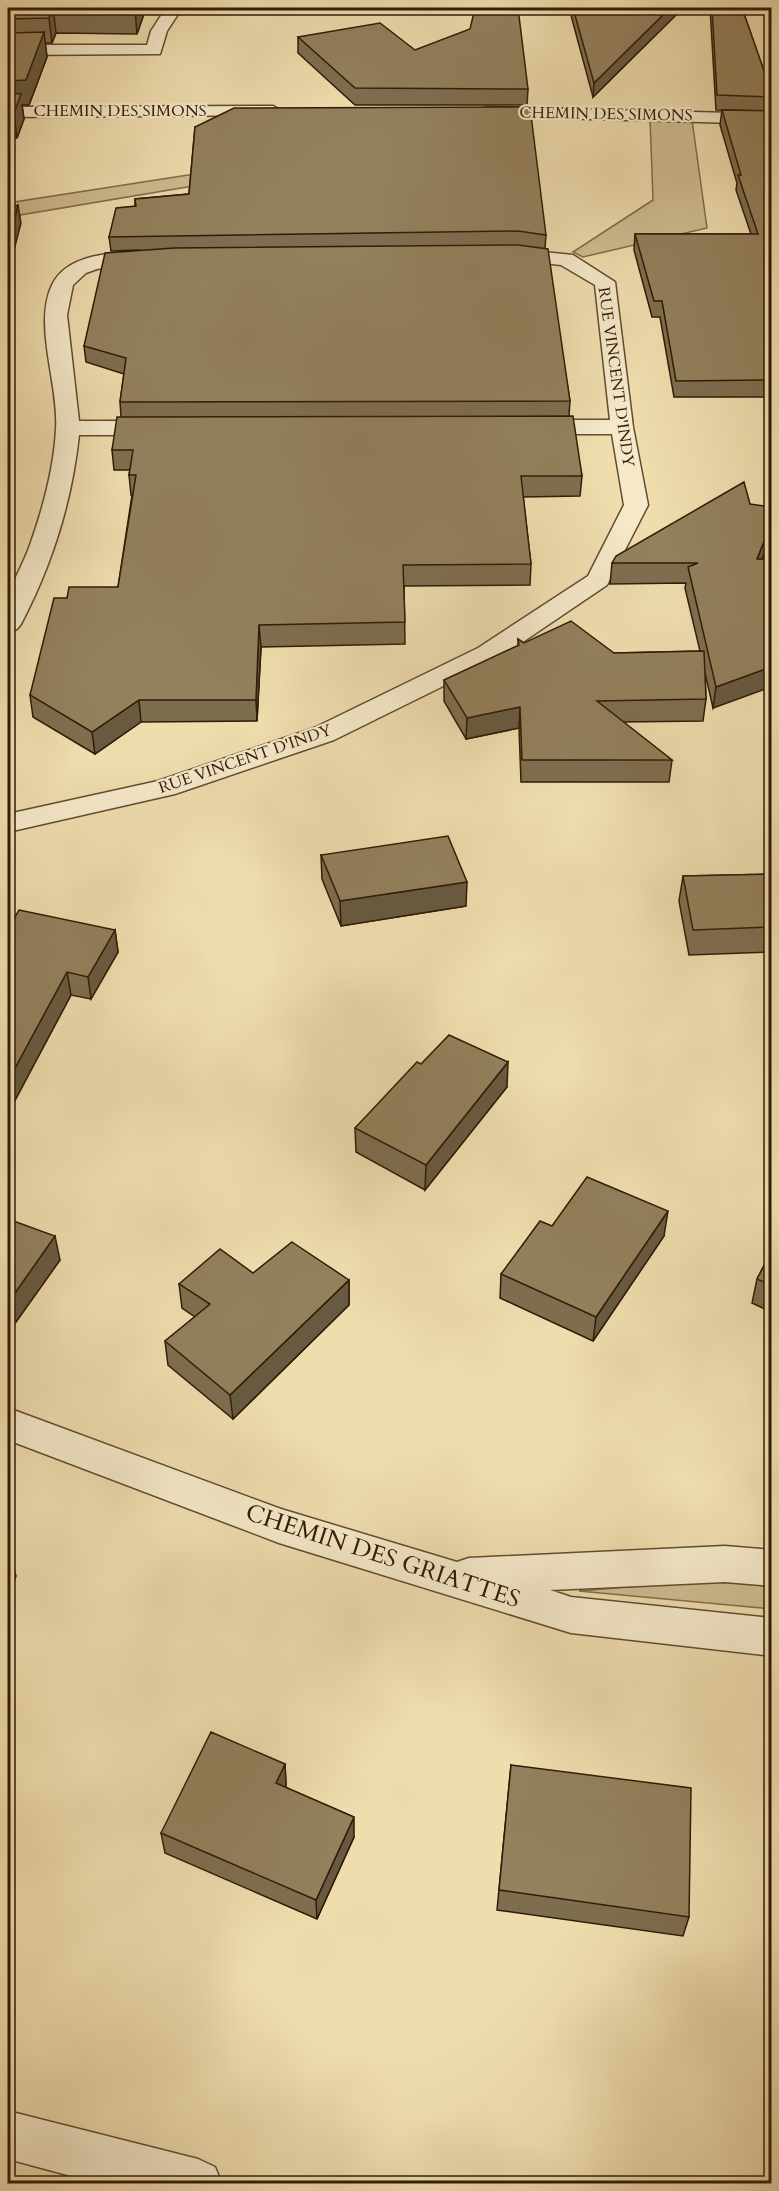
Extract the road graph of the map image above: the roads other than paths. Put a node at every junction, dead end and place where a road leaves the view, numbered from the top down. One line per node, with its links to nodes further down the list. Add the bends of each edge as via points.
1 (174, 8): 2 (street, via 159,31 154,50)
2 (8, 50)
3 (290, 111): 4 (street, CHEMIN DES SIMONS)
4 (8, 112)
5 (465, 112): 6 (street, CHEMIN DES SIMONS)
6 (771, 119)
7 (482, 254): 9 (street, RUE VINCENT D'INDY, via 566,259 604,282)
8 (175, 256): 10 (street, via 111,259 80,268 63,284 57,312)
9 (621, 427): 12 (street); 14 (street, RUE VINCENT D'INDY, via 636,505 598,580 487,654 324,734 165,788)
10 (69, 428): 11 (street); 13 (street, via 51,524)
11 (186, 428)
12 (504, 428)
13 (8, 624)
14 (11, 819)
15 (8, 1424): 17 (street, CHEMIN DES GRIATTES, via 279,1526)
16 (771, 1568): 17 (street, via 726,1564)
17 (446, 1577): 18 (street, CHEMIN DES GRIATTES, via 571,1615)
18 (771, 1637)
19 (8, 2135): 20 (street)
20 (198, 2184)

